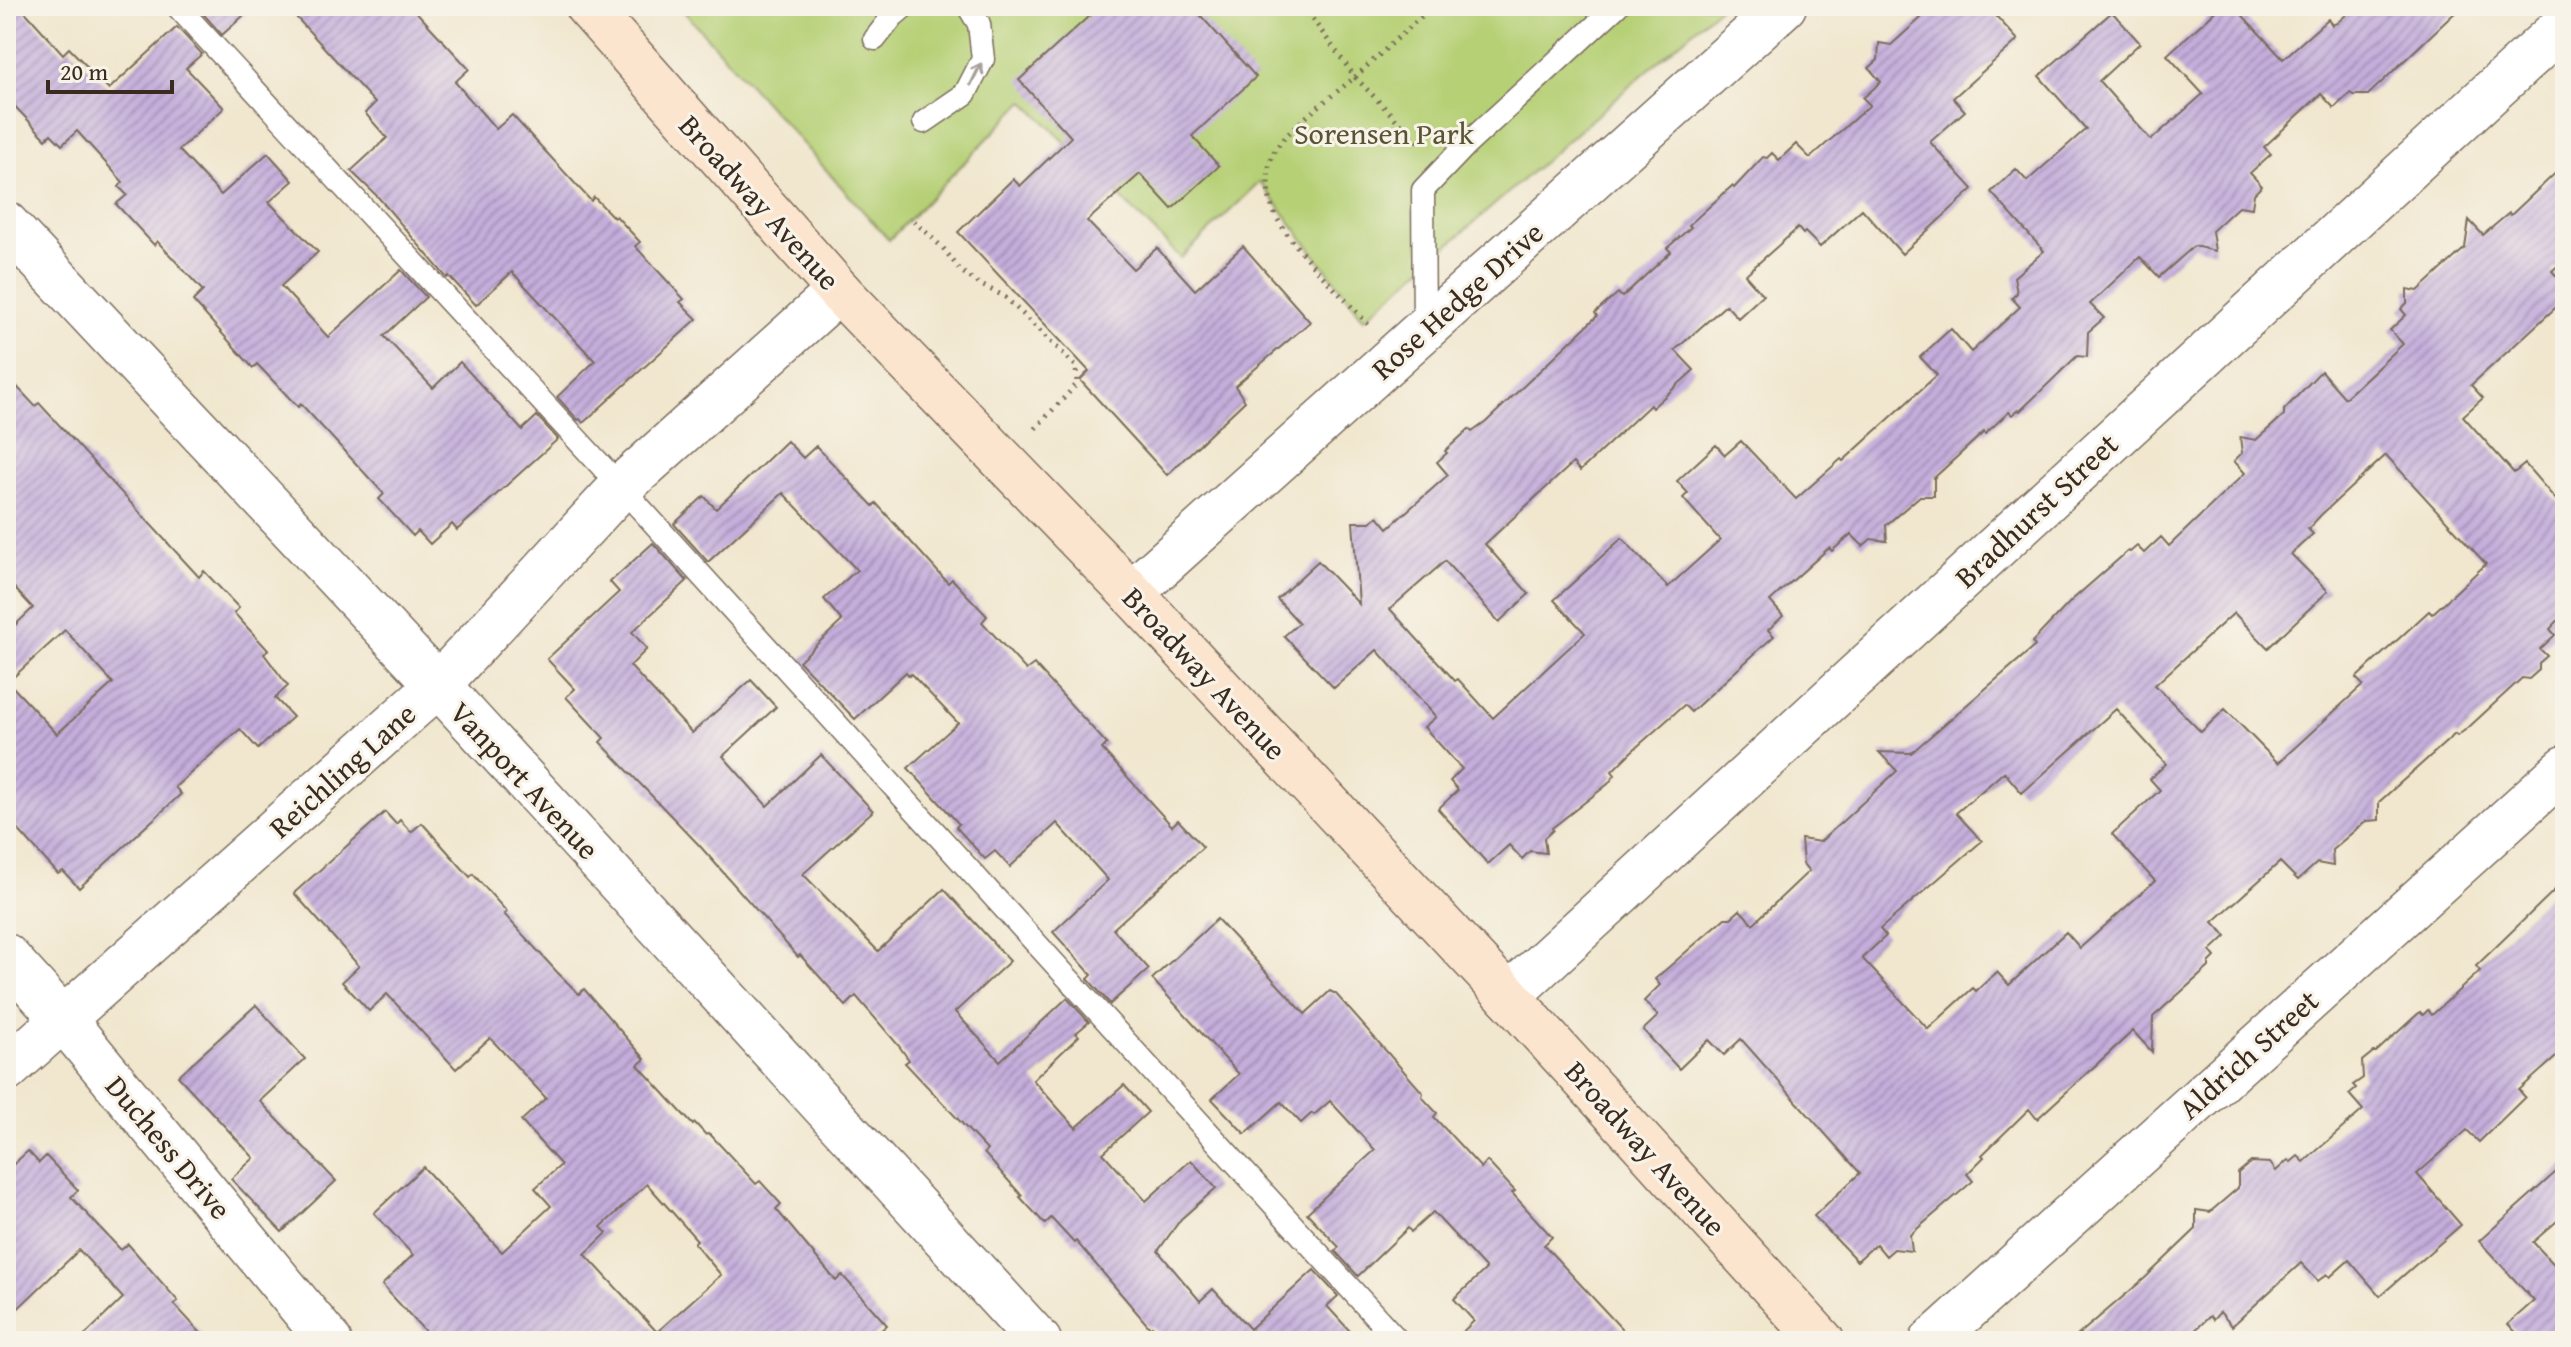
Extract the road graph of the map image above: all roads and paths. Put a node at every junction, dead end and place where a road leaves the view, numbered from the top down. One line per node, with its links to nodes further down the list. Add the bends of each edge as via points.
1 (177, 6): 19 (lane)
2 (587, 6): 16 (street, Broadway Avenue)
3 (905, 6): 10 (lane)
4 (968, 6): 12 (lane, one-way to 4, via 965,94 983,59 979,24)
5 (1303, 6): 11 (path)
6 (1433, 6): 11 (path)
7 (1617, 6): 13 (lane)
8 (1784, 6): 17 (street, Rose Hedge Drive)
9 (2565, 24): 24 (street, Bradhurst Street)
10 (875, 39)
11 (1355, 77): 13 (path); 17 (path, via 1276,149 1267,173 1273,210 1288,236)
12 (924, 122)
13 (1443, 169): 17 (lane, via 1423,190)
14 (914, 221): 18 (path, via 961,271 1004,296 1076,366 1077,384)
15 (6, 224): 21 (street, Vanport Avenue)
16 (839, 291): 18 (street, Broadway Avenue); 19 (street, Reichling Lane)
17 (1410, 342): 20 (street, Rose Hedge Drive)
18 (1003, 461): 20 (street, Broadway Avenue)
19 (621, 487): 21 (street, Reichling Lane); 29 (lane)
20 (1131, 593): 24 (street, Broadway Avenue)
21 (438, 685): 25 (street, Reichling Lane); 28 (street, Vanport Avenue)
22 (2565, 768): 31 (street, Aldrich Street)
23 (6, 956): 25 (street, Duchess Drive)
24 (1508, 996): 30 (street, Broadway Avenue)
25 (64, 1020): 26 (street, Reichling Lane); 27 (street, Duchess Drive)
26 (6, 1070)
27 (329, 1341)
28 (1039, 1341)
29 (1398, 1341)
30 (1822, 1341)
31 (1932, 1341)

